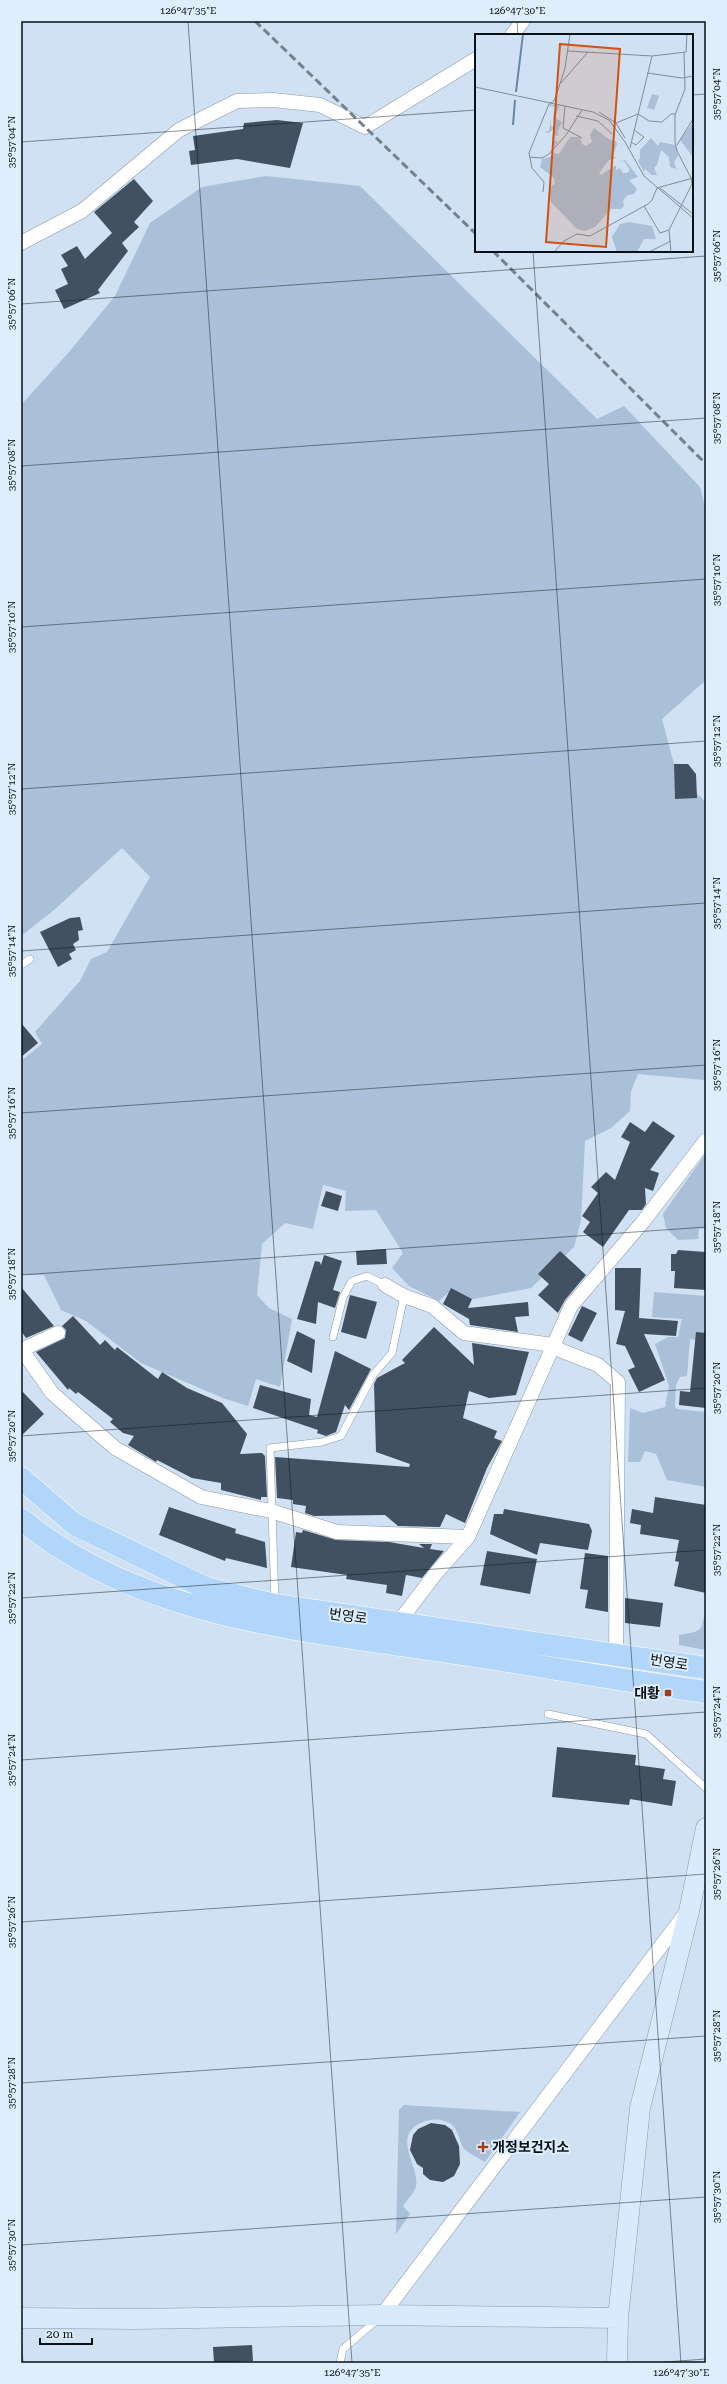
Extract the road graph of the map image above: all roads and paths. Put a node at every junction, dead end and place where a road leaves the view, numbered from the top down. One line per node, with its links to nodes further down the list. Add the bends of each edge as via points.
1 (523, 21): 2 (street)
2 (513, 34)
3 (475, 60): 4 (street, via 365,127 320,105 273,100 237,101 179,130 82,211)
4 (21, 243)
5 (30, 959): 6 (lane)
6 (21, 965)
7 (706, 1140): 12 (street, via 642,1223 571,1306)
8 (385, 1285): 9 (street); 11 (lane, via 367,1276 352,1281 343,1297)
9 (404, 1296): 12 (street, via 432,1306 464,1333); 15 (lane, via 392,1353 373,1374 341,1436 322,1442 270,1448)
10 (58, 1332): 13 (street)
11 (333, 1337)
12 (553, 1344): 17 (street); 20 (street, via 562,1351 598,1365 618,1382)
13 (21, 1350): 15 (street, via 52,1393 115,1448 201,1497)
14 (21, 1478): 18 (main road, 번영로, via 74,1524 206,1588)
15 (271, 1511): 17 (street, via 337,1532); 18 (lane)
16 (21, 1519): 22 (main road, 번영로, via 41,1535 112,1577 178,1601 266,1624)
17 (468, 1537): 19 (street, via 436,1573)
18 (275, 1605): 19 (main road, 번영로)
19 (398, 1623): 20 (main road, 번영로)
20 (616, 1654): 21 (main road, 번영로)
21 (706, 1668)
22 (706, 1692)
23 (548, 1714): 24 (lane, via 646,1734)
24 (706, 1788)
25 (706, 1828): 26 (street)
26 (690, 1908): 27 (street); 29 (street, via 640,2108)
27 (382, 2315): 28 (street); 29 (street); 30 (lane, via 343,2349)
28 (21, 2318)
29 (618, 2318): 31 (street)
30 (340, 2363)
31 (616, 2363)

